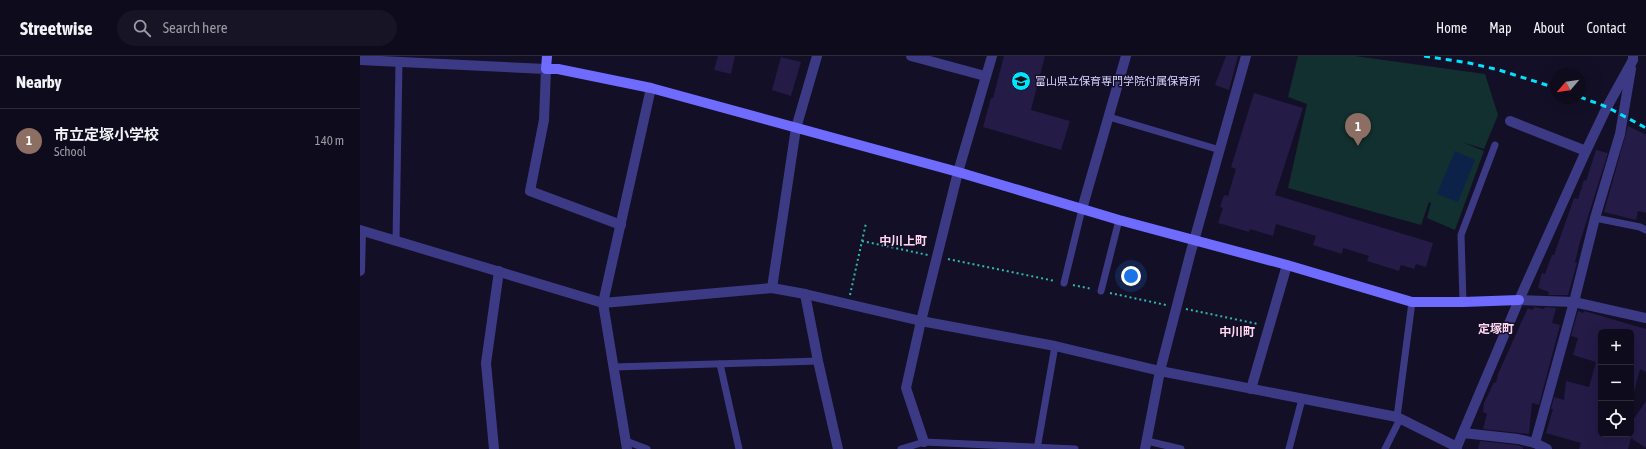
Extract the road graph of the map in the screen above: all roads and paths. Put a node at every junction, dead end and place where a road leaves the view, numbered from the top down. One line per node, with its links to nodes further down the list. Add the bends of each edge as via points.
1 (547, 56): 10 (street)
2 (817, 56): 15 (street)
3 (911, 56): 11 (street)
4 (992, 56): 11 (street)
5 (1126, 56): 13 (street)
6 (1246, 56): 17 (street, via 1242,80)
7 (1633, 58): 18 (street); 21 (street, via 1620,134)
8 (360, 60): 9 (street)
9 (399, 62): 10 (street); 28 (lane)
10 (546, 69): 12 (street, via 558,69); 24 (street, via 544,120 530,191)
11 (985, 76): 19 (street)
12 (651, 88): 15 (street); 24 (street)
13 (1108, 117): 17 (lane); 20 (street)
14 (1510, 121): 18 (street)
15 (796, 128): 19 (street); 33 (street)
16 (1495, 145): 38 (lane, via 1461,235)
17 (1220, 150): 27 (street)
18 (1586, 151): 36 (street)
19 (958, 172): 20 (street); 43 (street)
20 (1082, 209): 22 (street); 32 (lane)
21 (1595, 218): 26 (lane); 39 (street)
22 (1119, 220): 27 (street); 34 (lane)
23 (866, 223): 41 (path)
24 (621, 225): 40 (street)
25 (361, 230): 28 (street); 30 (street)
26 (1646, 230)
27 (1195, 239): 29 (street); 48 (street)
28 (396, 241): 31 (street)
29 (1287, 265): 37 (street); 49 (street)
30 (360, 271)
31 (499, 271): 40 (street); 59 (street, via 486,364)
32 (1064, 283)
33 (772, 288): 35 (street); 40 (street)
34 (1101, 291)
35 (805, 294): 41 (street); 45 (street)
36 (1519, 300): 38 (street); 39 (street); 52 (street)
37 (1412, 302): 38 (street); 51 (lane)
38 (1463, 302)
39 (1574, 302): 42 (street); 53 (street)
40 (603, 303): 47 (street)
41 (848, 304): 43 (street)
42 (1646, 318)
43 (921, 321): 44 (street); 55 (street, via 906,388)
44 (1055, 346): 48 (street); 57 (lane)
45 (818, 361): 46 (lane); 62 (street)
46 (720, 364): 47 (lane); 61 (lane)
47 (614, 368): 54 (street)
48 (1160, 371): 49 (street); 56 (street)
49 (1251, 389): 50 (street)
50 (1302, 399): 51 (street); 66 (lane)
51 (1397, 417): 58 (street); 67 (lane, via 1398,422)
52 (1463, 433): 53 (street); 58 (street)
53 (1535, 443): 68 (street)
54 (626, 445): 60 (lane)
55 (925, 445): 57 (lane); 63 (lane)
56 (1146, 445): 65 (lane)
57 (1037, 448): 64 (lane)
58 (1456, 448)
59 (494, 449)
60 (647, 449)
61 (739, 449)
62 (838, 449)
63 (901, 449)
64 (1075, 449)
65 (1181, 449)
66 (1289, 449)
67 (1385, 449)
68 (1547, 449)

